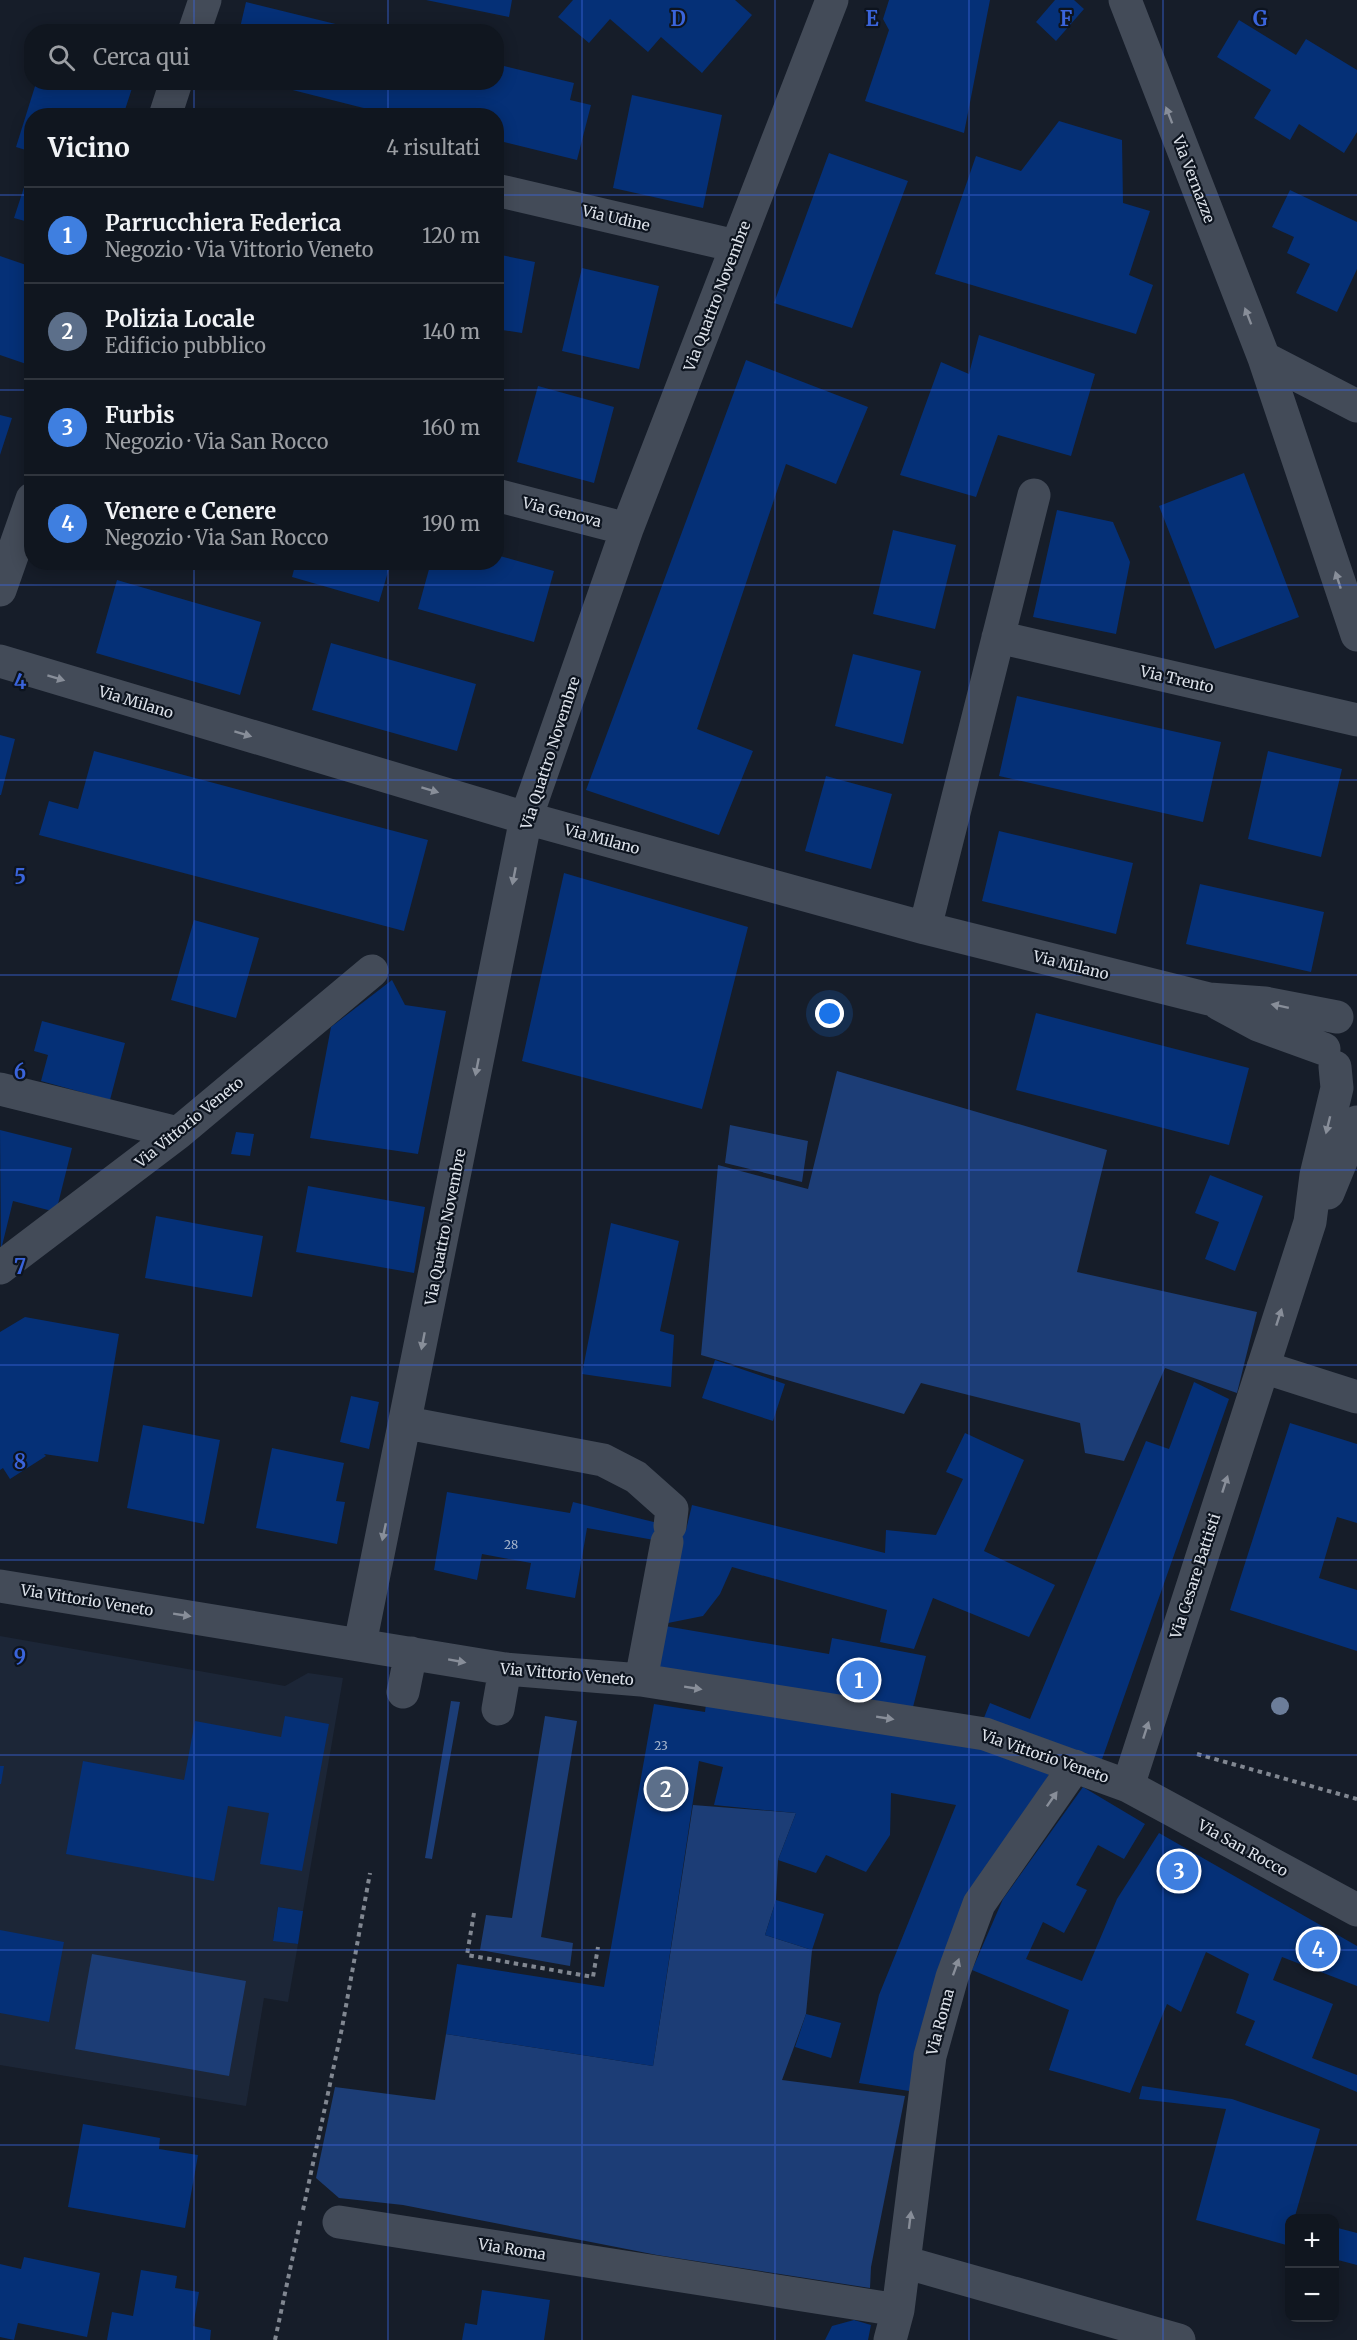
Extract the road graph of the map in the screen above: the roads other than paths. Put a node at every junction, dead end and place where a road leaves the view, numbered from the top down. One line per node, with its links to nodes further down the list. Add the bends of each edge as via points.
1 (205, 0): 4 (street)
2 (832, 0): 8 (street, Via Quattro Novembre)
3 (1125, 0): 9 (street, Via Vernazze, one-way to 3)
4 (197, 24)
5 (175, 90): 6 (street)
6 (170, 108)
7 (504, 192): 8 (street, Via Udine)
8 (736, 246): 14 (street, Via Quattro Novembre)
9 (1264, 358): 10 (street); 16 (street, Via Vernazze, one-way to 9)
10 (1357, 406)
11 (1034, 495): 17 (street)
12 (504, 497): 14 (street, Via Genova)
13 (24, 522): 15 (street)
14 (627, 529): 20 (street, Via Quattro Novembre)
15 (0, 590)
16 (1357, 635)
17 (998, 637): 19 (street, Via Trento); 21 (street)
18 (0, 661): 20 (street, Via Milano, one-way to 20)
19 (1357, 720)
20 (526, 818): 21 (street, Via Milano); 33 (street, Via Quattro Novembre, one-way to 33)
21 (925, 928): 23 (street, Via Milano)
22 (372, 971): 28 (street, Via Vittorio Veneto)
23 (1209, 999): 24 (street, Via Milano, one-way to 23); 25 (street, Via Milano)
24 (1347, 1015): 25 (street, Via Cesare Battisti, via 1325,1033)
25 (1339, 1063): 29 (street, Via Cesare Battisti, one-way to 29)
26 (0, 1089): 28 (street)
27 (1357, 1122): 29 (street, Via Cesare Battisti, via 1327,1196)
28 (178, 1133): 30 (street, Via Vittorio Veneto)
29 (1310, 1222): 31 (street, Via Cesare Battisti, one-way to 29)
30 (0, 1268)
31 (1263, 1367): 32 (street); 42 (street, Via Cesare Battisti, one-way to 31)
32 (1357, 1397)
33 (407, 1422): 35 (street, Via Quattro Novembre, one-way to 35); 38 (street, via 603,1460 636,1477 672,1509)
34 (0, 1586): 35 (street, Via Vittorio Veneto, one-way to 35)
35 (360, 1644): 36 (street, Via Vittorio Veneto)
36 (411, 1653): 37 (street, Via Vittorio Veneto, one-way to 37); 39 (street)
37 (505, 1670): 38 (street, Via Vittorio Veneto); 40 (street)
38 (641, 1680): 41 (street, Via Vittorio Veneto, one-way to 41, via 985,1734)
39 (403, 1692)
40 (498, 1708)
41 (1075, 1766): 42 (street, Via Vittorio Veneto); 45 (street, Via Roma, one-way to 41, via 930,2056 952,1977 979,1904)
42 (1128, 1786): 43 (street, Via San Rocco)
43 (1357, 1910)
44 (339, 2222): 46 (street, Via Roma)
45 (904, 2262): 46 (street, Via Roma); 47 (street)
46 (894, 2325)
47 (1179, 2340)

